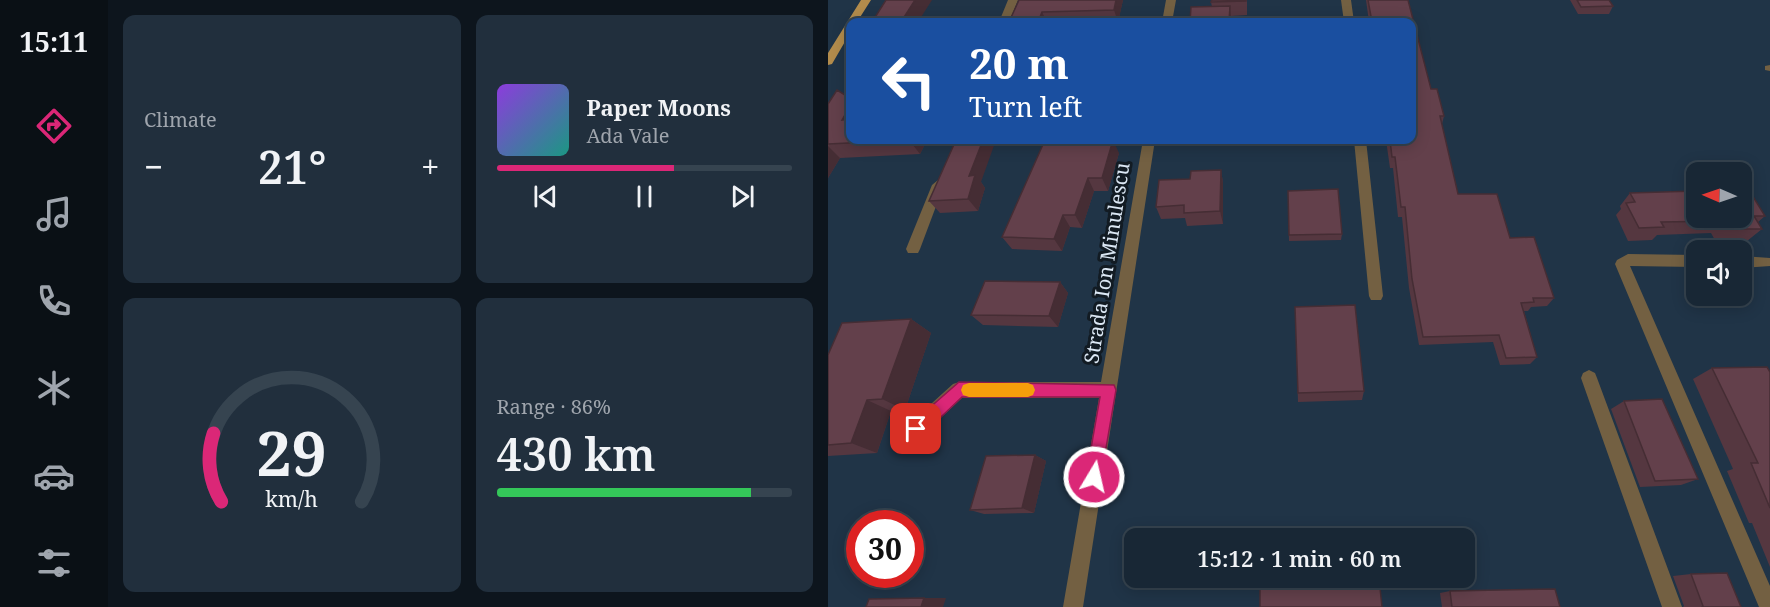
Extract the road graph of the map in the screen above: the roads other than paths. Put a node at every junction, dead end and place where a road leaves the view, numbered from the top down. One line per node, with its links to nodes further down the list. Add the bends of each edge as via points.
1 (866, 0): 5 (main road)
2 (1013, 0): 6 (street)
3 (1171, 0): 7 (street)
4 (1346, 0): 8 (street)
5 (855, 18)
6 (1006, 18)
7 (1168, 18)
8 (1348, 18)
9 (846, 32): 10 (main road)
10 (828, 62)
11 (1148, 144): 20 (street, Strada Ion Minulescu)
12 (1360, 144): 18 (street)
13 (944, 172): 14 (street)
14 (913, 249)
15 (1686, 261): 24 (street, via 1628,260 1622,264)
16 (1752, 262): 17 (street)
17 (1765, 262)
18 (1376, 296)
19 (1589, 378): 23 (street)
20 (1108, 390): 21 (street, via 959,390); 22 (street, Strada Ion Minulescu)
21 (916, 429)
22 (1073, 607)
23 (1672, 607)
24 (1768, 607)

